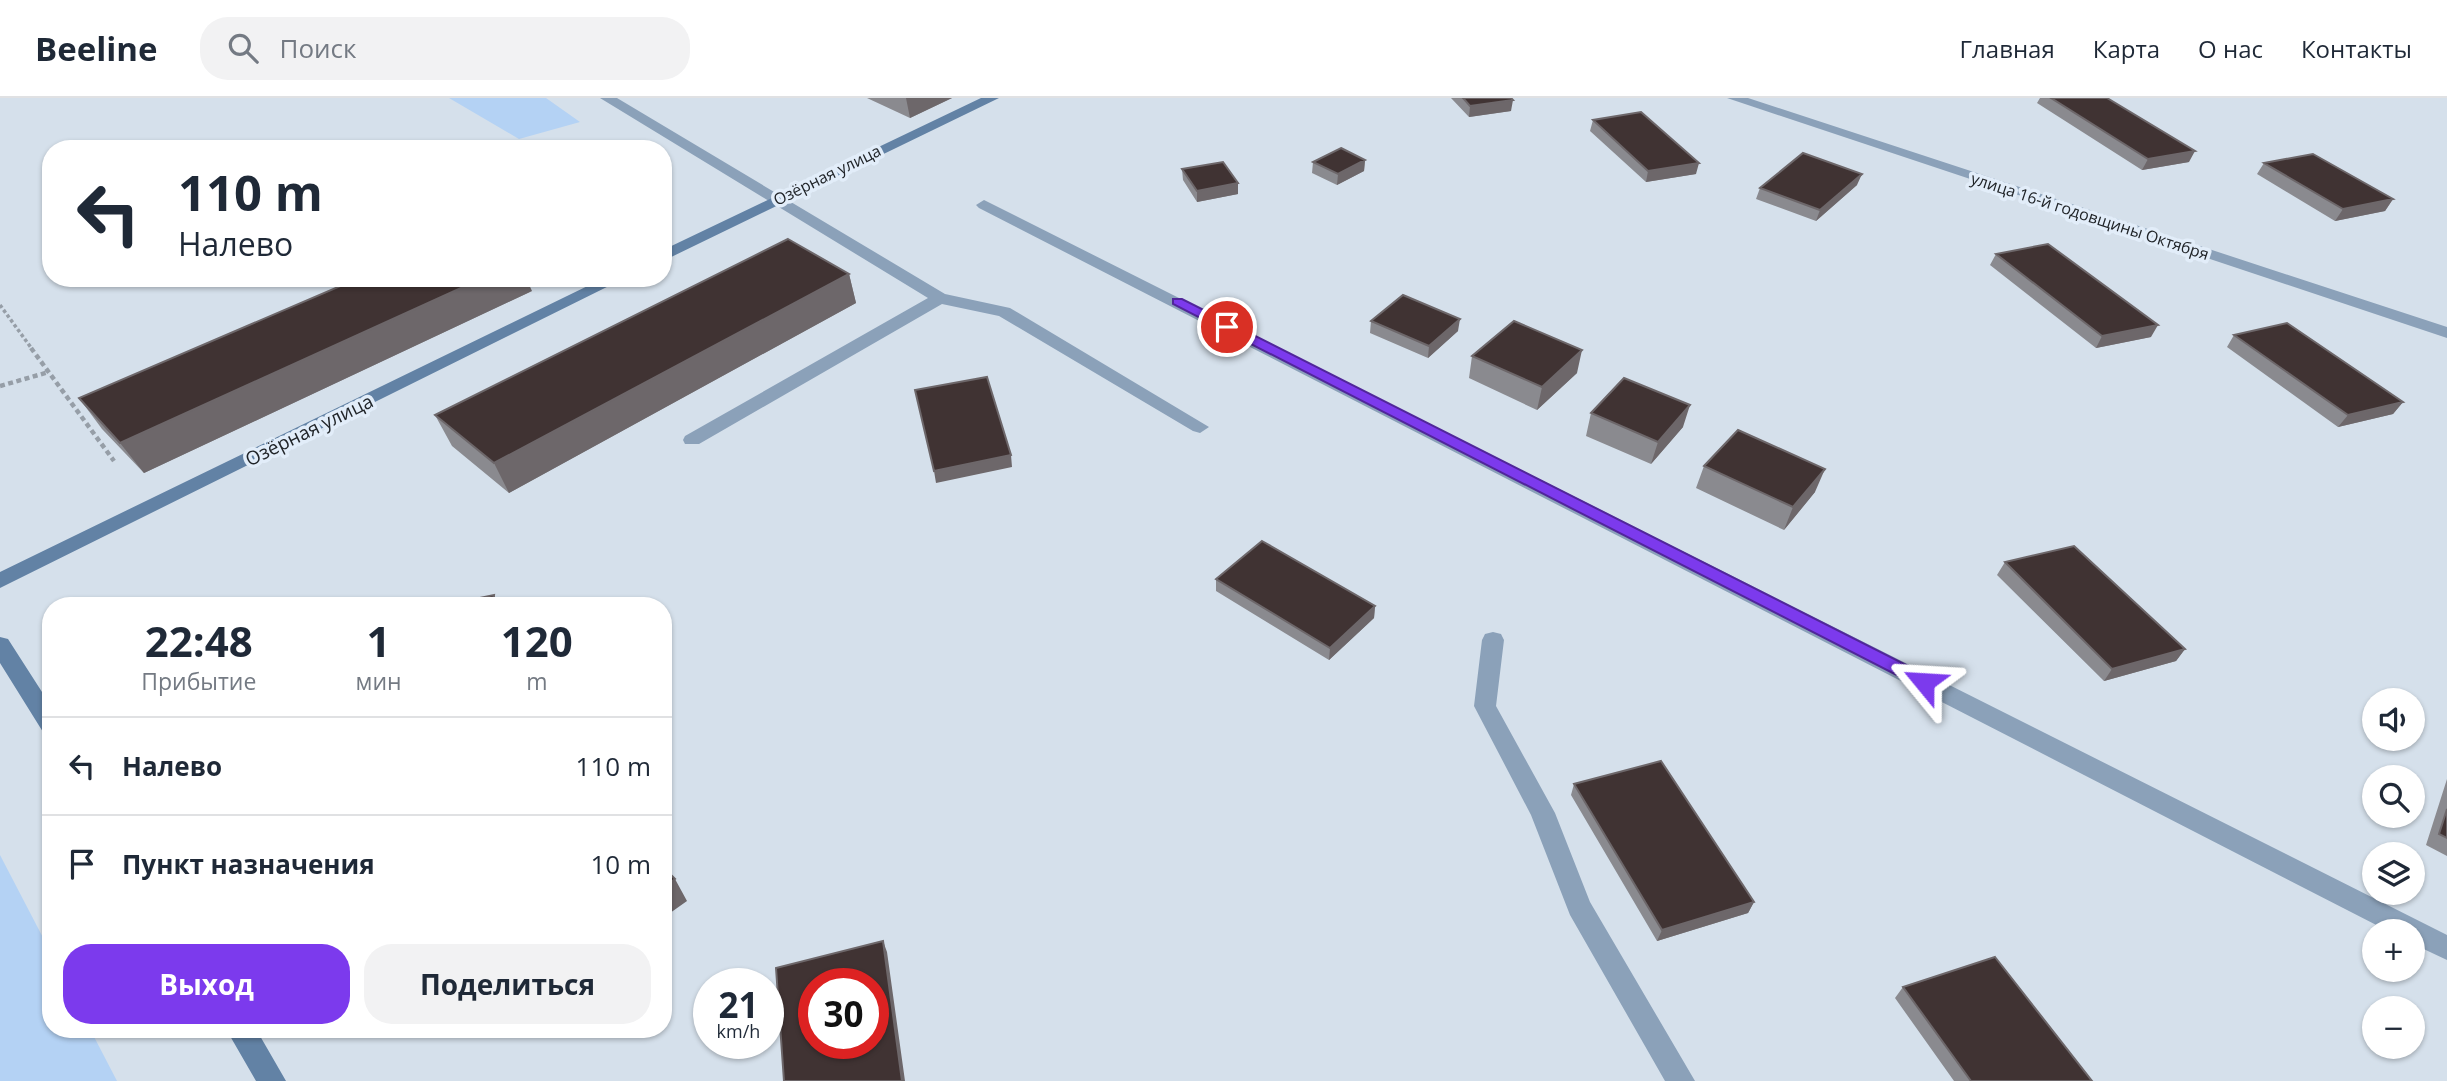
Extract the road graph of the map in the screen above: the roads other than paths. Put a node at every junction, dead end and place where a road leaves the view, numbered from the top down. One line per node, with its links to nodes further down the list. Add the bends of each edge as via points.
1 (607, 98): 4 (street)
2 (992, 98): 4 (street, Озёрная улица)
3 (1734, 98): 9 (street, улица 16-й годовщины Октября)
4 (775, 201): 6 (street, Озёрная улица); 8 (street)
5 (984, 205): 16 (street)
6 (672, 252)
7 (599, 287): 12 (street, Озёрная улица)
8 (940, 298): 10 (street, via 1004,312); 11 (street)
9 (2447, 333)
10 (1200, 427)
11 (692, 440)
12 (0, 581)
13 (1493, 640): 19 (street, via 1485,706 1543,813 1579,907)
14 (0, 645): 15 (street)
15 (42, 712)
16 (2447, 948)
17 (246, 1038): 18 (street)
18 (272, 1081)
19 (1681, 1081)

